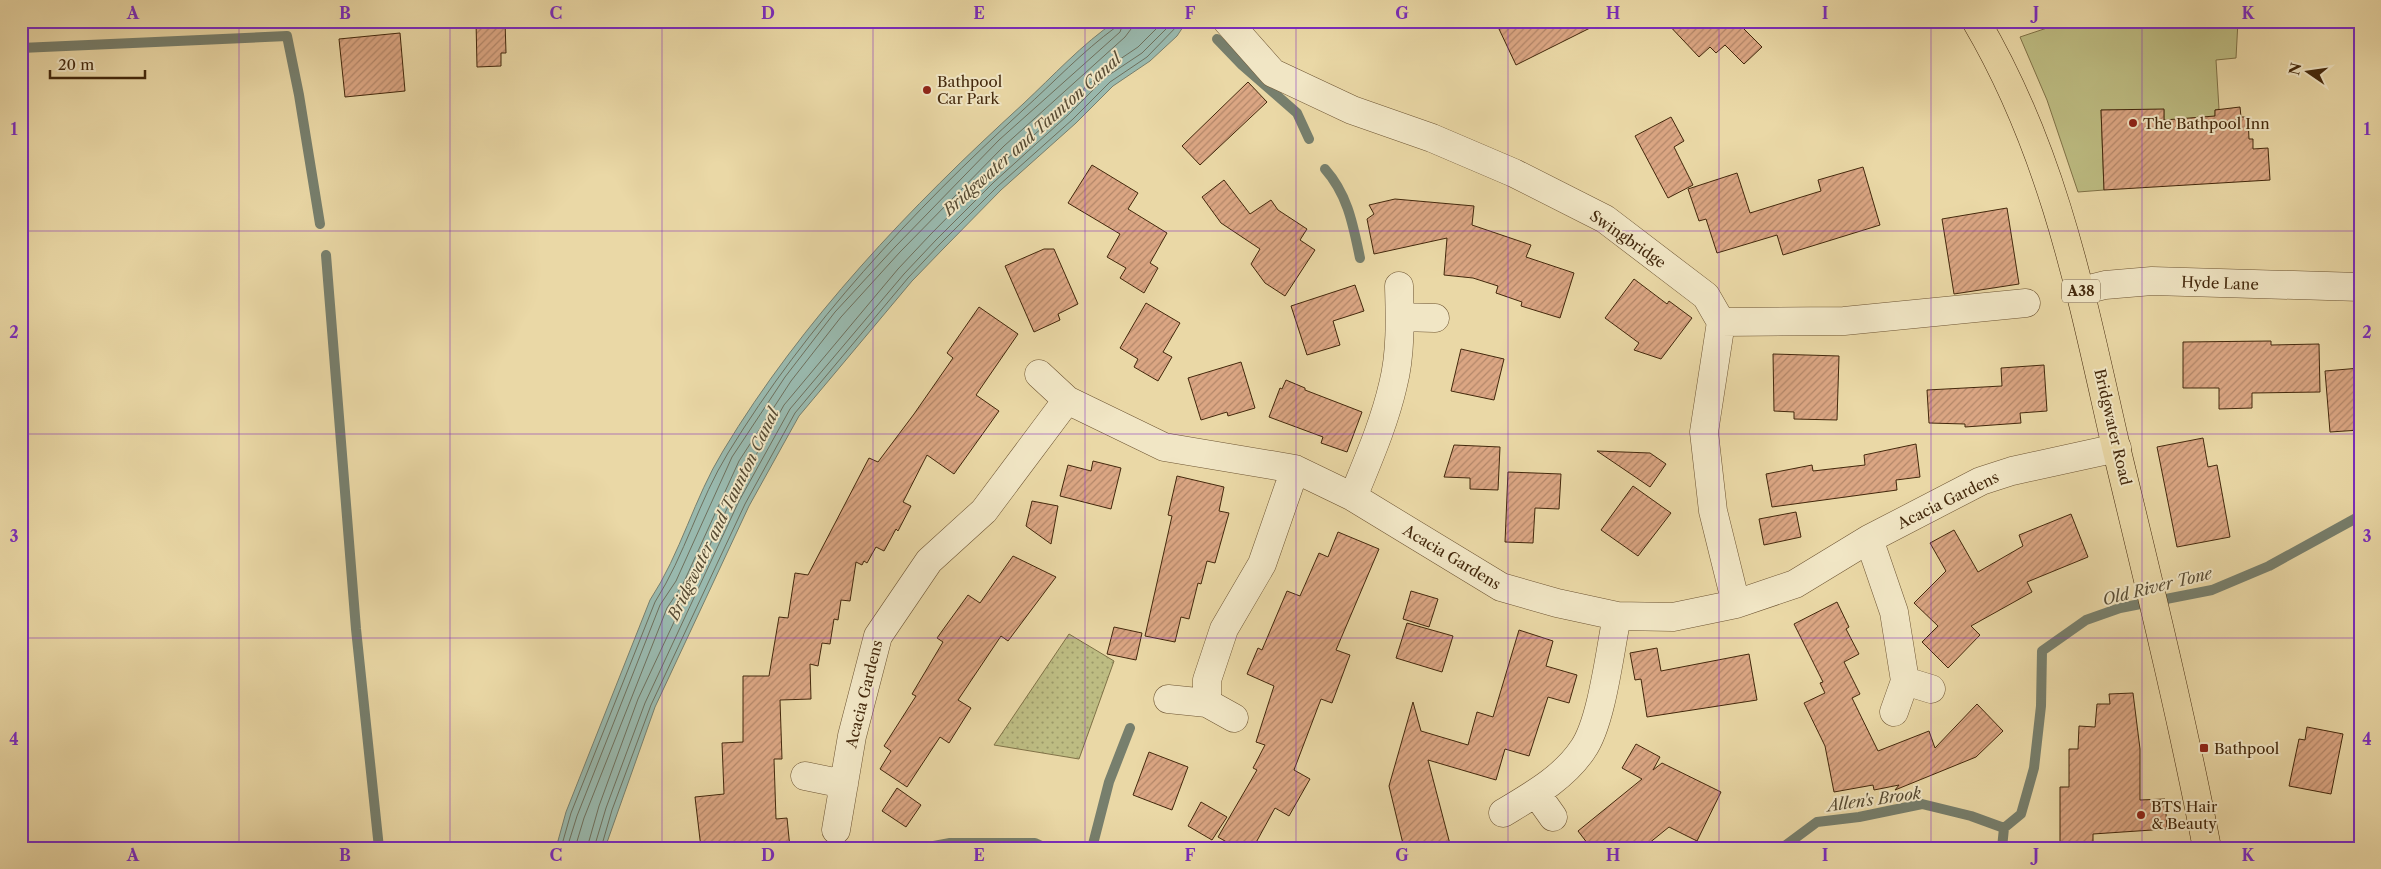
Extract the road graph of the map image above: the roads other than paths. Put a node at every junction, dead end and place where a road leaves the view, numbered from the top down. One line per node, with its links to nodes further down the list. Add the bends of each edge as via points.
1 (1227, 21): 9 (street, Swingbridge, via 1273,73 1352,110 1432,138 1514,173 1605,219 1706,296)
2 (1976, 21): 5 (main road, Bridgwater Road / A38, via 2027,120 2051,184)
3 (1399, 286): 7 (street)
4 (2360, 287): 5 (street, Hyde Lane, via 2152,281 2105,285)
5 (2081, 291): 12 (main road, Bridgwater Road / A38)
6 (2026, 303): 9 (street, via 1844,321)
7 (1400, 318): 8 (street); 14 (street, via 1394,384 1377,439)
8 (1435, 318)
9 (1721, 322): 16 (street, via 1704,432 1713,510)
10 (1039, 374): 11 (street, Acacia Gardens)
11 (1067, 400): 13 (street, Acacia Gardens, via 1164,447); 25 (street, Acacia Gardens, via 984,511 929,561 878,636 852,736)
12 (2117, 448): 15 (street, Acacia Gardens, via 1981,481); 30 (main road, Bridgwater Road / A38, via 2173,684)
13 (1295, 469): 14 (street, Acacia Gardens); 21 (street, via 1262,564 1224,629 1207,680)
14 (1353, 497): 17 (street, Acacia Gardens, via 1501,587)
15 (1869, 539): 16 (street, Acacia Gardens, via 1795,584); 18 (street, via 1894,612)
16 (1736, 604): 17 (street, Acacia Gardens, via 1673,617)
17 (1617, 616): 26 (street, via 1596,721 1584,749 1562,773)
18 (1905, 680): 19 (street); 22 (street)
19 (1931, 689)
20 (1168, 699): 21 (street)
21 (1207, 703): 23 (street)
22 (1894, 712)
23 (1234, 718)
24 (804, 776): 25 (street)
25 (844, 784): 29 (street, Acacia Gardens)
26 (1536, 792): 27 (street); 28 (street)
27 (1503, 813)
28 (1553, 817)
29 (836, 830)
30 (2207, 848)

